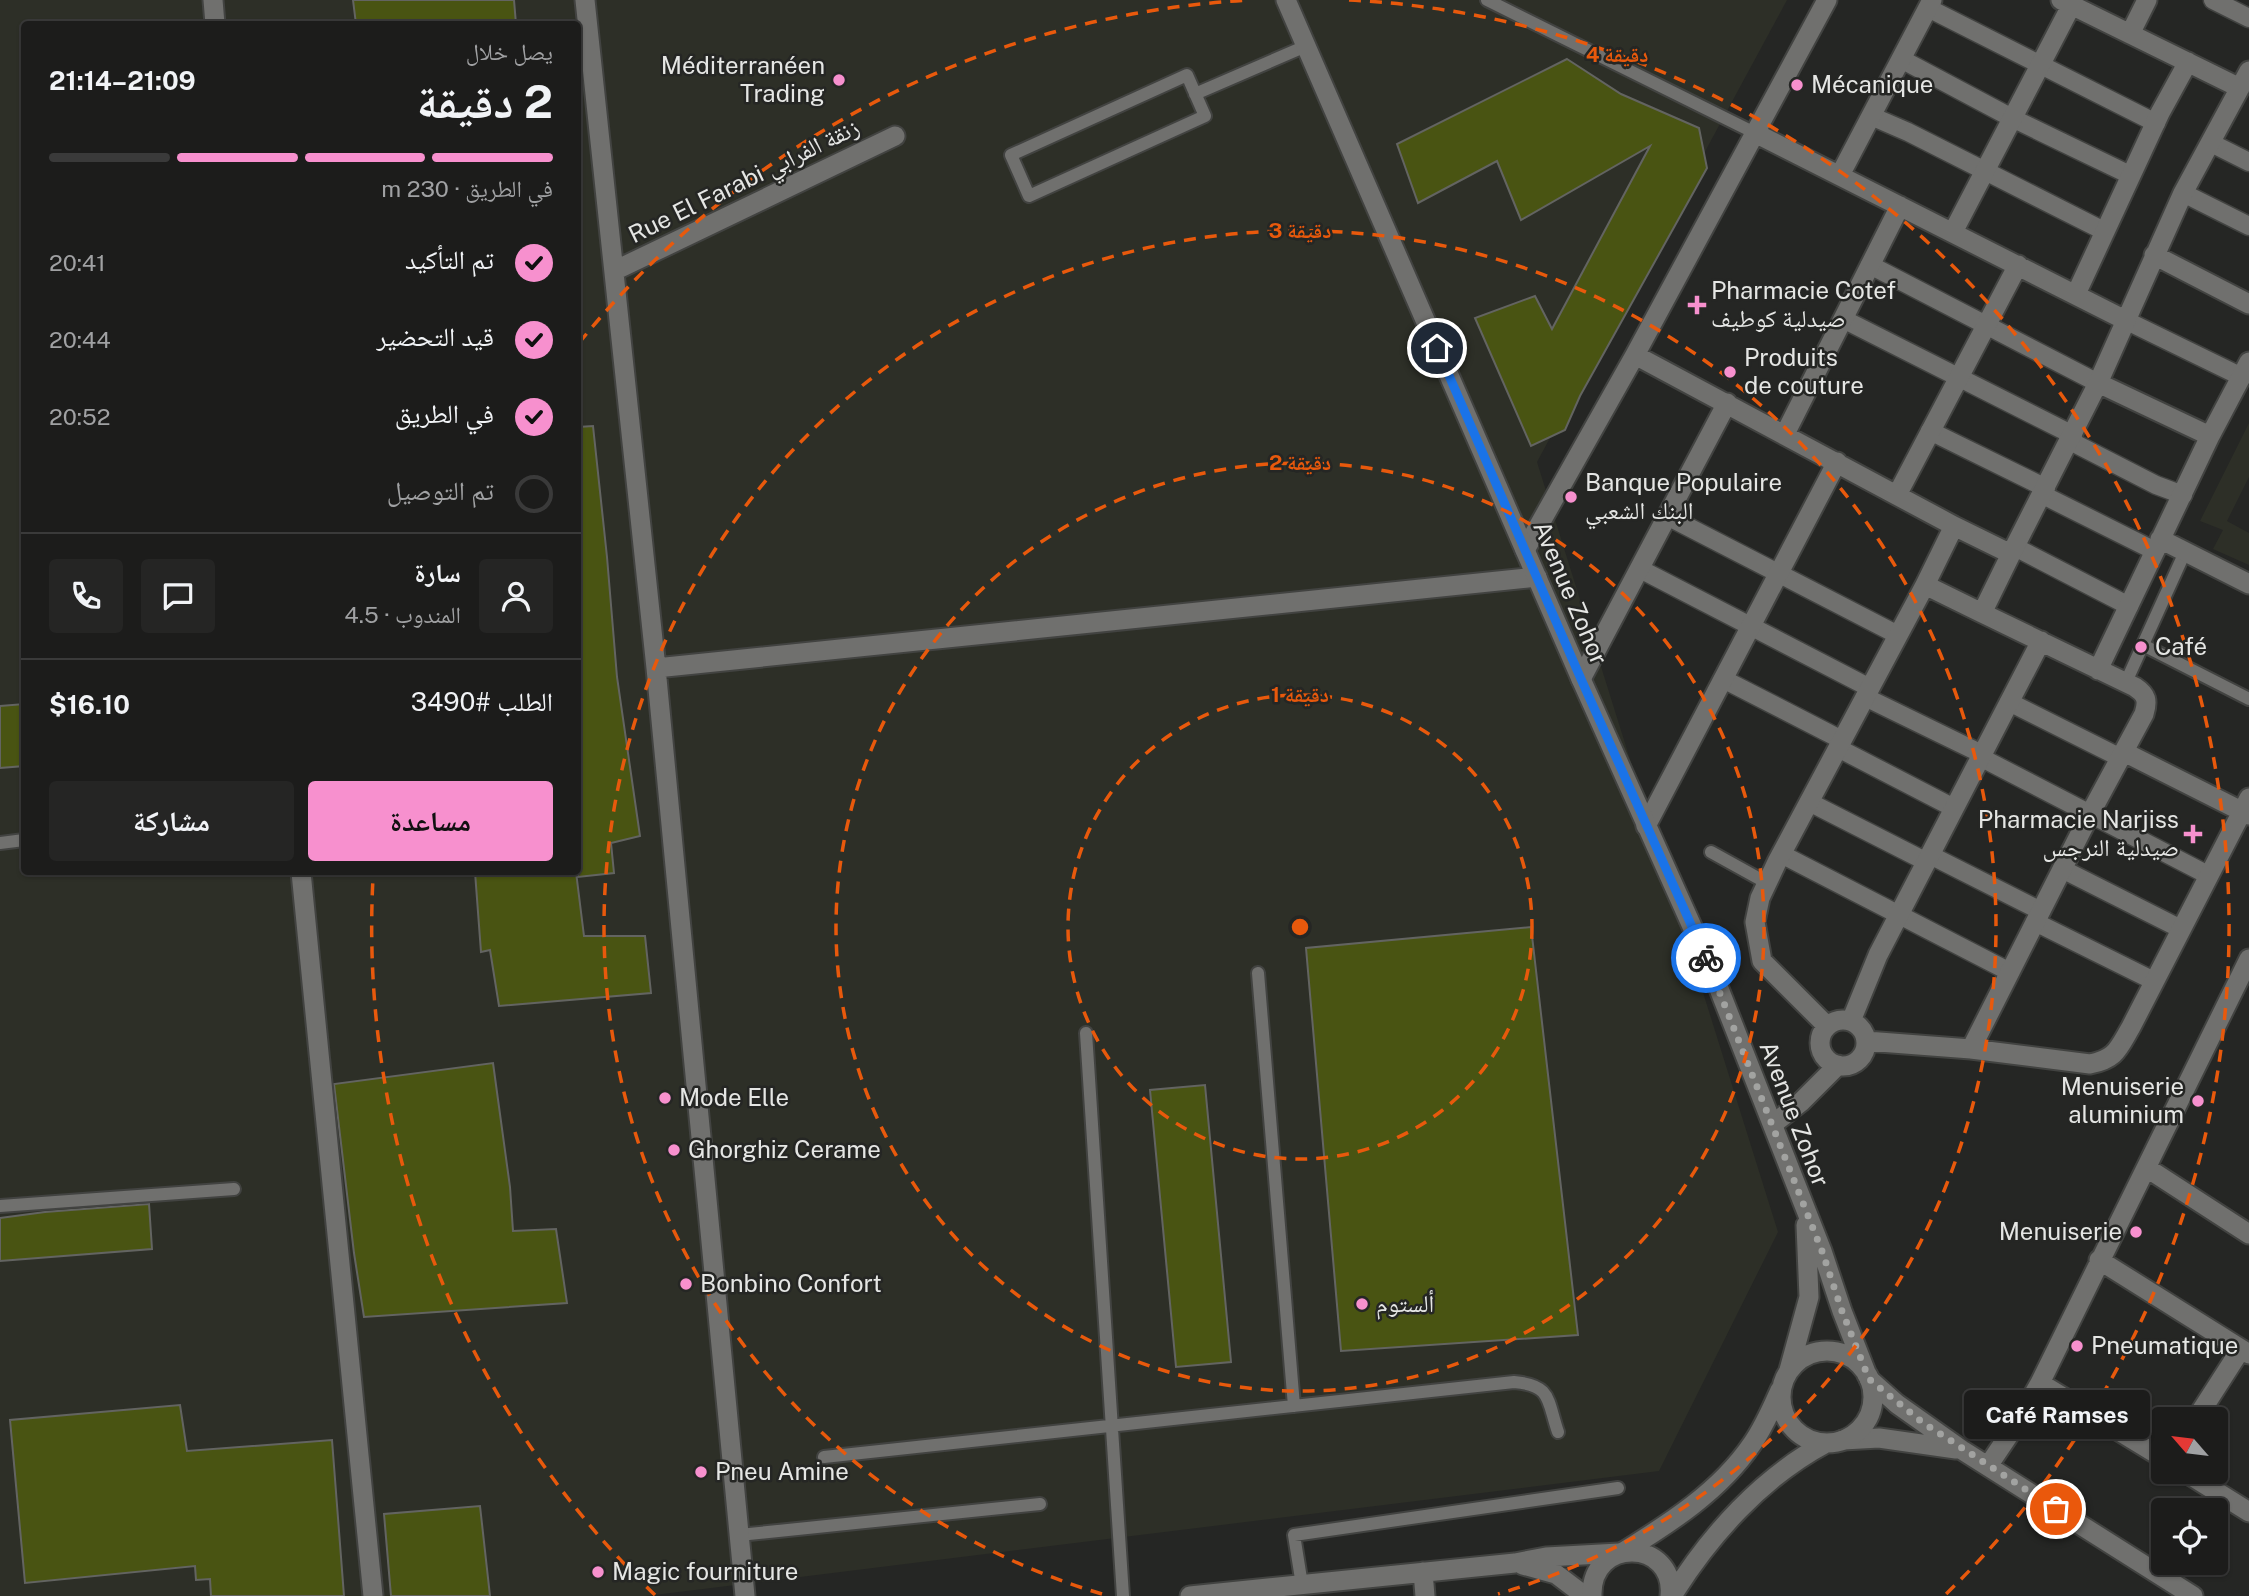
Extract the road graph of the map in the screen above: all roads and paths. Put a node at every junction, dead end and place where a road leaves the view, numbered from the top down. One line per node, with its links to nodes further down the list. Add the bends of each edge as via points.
1 (213, 0): 11 (street)
2 (585, 0): 37 (street)
3 (1286, 0): 13 (street, Avenue Zohor)
4 (1487, 0): 22 (lane)
5 (1828, 0): 22 (street)
6 (2147, 0): 12 (street)
7 (2213, 0): 10 (street)
8 (2065, 3): 12 (street); 16 (street)
9 (1930, 4): 14 (street); 16 (street)
10 (2249, 18)
11 (215, 21)
12 (2130, 34): 15 (street)
13 (1306, 46): 18 (lane); 59 (street, Avenue Zohor)
14 (1900, 59): 19 (street); 20 (street)
15 (2188, 62): 17 (street); 21 (street)
16 (2041, 64): 20 (street); 21 (street)
17 (2246, 84): 24 (street)
18 (1195, 94): 18 (lane, via 1187,75 1011,155 1029,196 1205,116)
19 (1871, 116): 26 (street); 28 (street)
20 (2012, 118): 26 (street); 27 (street)
21 (2156, 123): 27 (street)
22 (1755, 133): 28 (street); 43 (street)
23 (895, 136): 37 (street, Rue El Farabi زنقة الفرابي)
24 (2210, 143): 25 (street); 29 (street)
25 (2249, 162)
26 (1985, 171): 32 (street); 33 (street)
27 (2130, 175): 32 (street)
28 (1840, 176): 30 (street)
29 (2183, 193): 31 (street); 34 (street)
30 (1899, 206): 33 (street); 35 (street)
31 (2249, 226)
32 (2104, 231): 38 (street)
33 (1953, 232): 36 (street)
34 (2154, 255): 39 (street); 41 (street)
35 (1870, 265): 40 (street); 42 (street)
36 (2018, 265): 38 (street); 42 (street)
37 (614, 271): 73 (street)
38 (2076, 294): 41 (street)
39 (2249, 304)
40 (1843, 319): 45 (street); 49 (street)
41 (2126, 320): 44 (street); 46 (street)
42 (1987, 325): 45 (street); 46 (street)
43 (1635, 355): 47 (street); 59 (street)
44 (2246, 370): 50 (street)
45 (1959, 377): 48 (street); 51 (street)
46 (2098, 383): 50 (street); 51 (street)
47 (1727, 403): 49 (street); 56 (street)
48 (1930, 431): 53 (street); 54 (street)
49 (1785, 434): 52 (street)
50 (2210, 436): 55 (street)
51 (2071, 438): 53 (street); 55 (street)
52 (1837, 462): 54 (street); 63 (street)
53 (2044, 492): 58 (street); 60 (street)
54 (1897, 495): 57 (street)
55 (2183, 495): 58 (street)
56 (1667, 516): 62 (street); 63 (street)
57 (1954, 526): 60 (street); 66 (street)
58 (2157, 545): 61 (street); 67 (street)
59 (1525, 550): 64 (street, Avenue Zohor)
60 (2013, 551): 67 (street); 68 (street)
61 (2185, 552): 65 (street); 72 (lane)
62 (1640, 569): 69 (street); 75 (street)
63 (1778, 573): 69 (street); 70 (street)
64 (1536, 577): 73 (street); 75 (street, Avenue Zohor)
65 (2249, 584)
66 (1924, 585): 68 (street); 70 (street)
67 (2129, 606): 74 (street)
68 (1982, 613): 71 (street)
69 (1751, 626): 76 (street); 78 (street)
70 (1898, 635): 78 (street)
71 (2041, 641): 74 (street); 80 (street)
72 (2143, 645): 77 (lane); 79 (lane)
73 (656, 668): 136 (street)
74 (2098, 670): 77 (street)
75 (1581, 679): 88 (street, Avenue Zohor)
76 (1723, 679): 81 (street); 88 (street)
77 (2126, 682): 82 (street, via 2147,699)
78 (1867, 692): 81 (street); 83 (street)
79 (2249, 699)
80 (2009, 702): 82 (street); 83 (street)
81 (1840, 744): 84 (street); 85 (street)
82 (2123, 755): 86 (street); 87 (street)
83 (1981, 756): 85 (street); 87 (street)
84 (1809, 802): 92 (street); 93 (street)
85 (1954, 807): 93 (street)
86 (2247, 808): 96 (street)
87 (2091, 814): 94 (street); 96 (street)
88 (1646, 826): 112 (street, Avenue Zohor, via 1712,971)
89 (21, 840): 90 (lane)
90 (0, 843)
91 (1710, 852): 97 (lane)
92 (1781, 854): 97 (street); 98 (street)
93 (1928, 858): 98 (street); 99 (street)
94 (2062, 869): 99 (street); 100 (street)
95 (300, 875): 141 (street)
96 (2208, 875): 100 (street)
97 (1767, 883): 107 (street, via 1755,922 1762,961)
98 (1899, 915): 102 (street); 106 (street)
99 (2038, 916): 102 (street); 104 (street)
100 (2181, 929): 104 (street)
101 (2249, 959): 105 (street)
102 (2010, 972): 110 (street)
103 (1258, 974): 123 (lane)
104 (2154, 981): 110 (street, via 2132,1027 2106,1061 2090,1064)
105 (2243, 986): 113 (street)
106 (1851, 1021): 107 (street, via 1838,1020); 109 (street, via 1859,1025)
107 (1826, 1026): 111 (street, via 1821,1049)
108 (1086, 1033): 125 (lane)
109 (1866, 1041): 110 (street); 111 (street, via 1861,1058)
110 (1971, 1049)
111 (1838, 1065): 112 (street)
112 (1773, 1124): 116 (street, Avenue Zohor)
113 (2147, 1168): 117 (street); 118 (street)
114 (234, 1189): 115 (lane)
115 (0, 1206)
116 (1804, 1206): 120 (street, Avenue Zohor); 121 (street, Avenue Zohor, via 1809,1297)
117 (2247, 1229)
118 (2099, 1260): 119 (street); 122 (street)
119 (2245, 1351): 124 (street)
120 (1868, 1377): 121 (street, via 1854,1360 1819,1352 1801,1359); 127 (street, via 1872,1400 1866,1420 1852,1436); 128 (street, via 1897,1404)
121 (1786, 1378): 127 (street, via 1782,1408 1789,1424 1802,1436); 137 (street, via 1752,1445 1729,1471 1678,1517)
122 (2040, 1383): 129 (street); 131 (street)
123 (1294, 1406): 125 (lane); 126 (lane, via 1514,1382 1534,1384 1545,1392)
124 (2205, 1407)
125 (1112, 1426): 130 (lane); 143 (lane)
126 (1558, 1432)
127 (1835, 1442): 128 (street, via 1879,1438); 148 (street, via 1792,1464 1746,1503)
128 (1962, 1450): 131 (street)
129 (2151, 1451)
130 (824, 1457)
131 (1988, 1466): 149 (street)
132 (2204, 1484): 135 (street)
133 (1618, 1488): 140 (lane, via 1294,1535)
134 (1040, 1504): 136 (lane)
135 (2249, 1512)
136 (739, 1535): 142 (street)
137 (1621, 1553): 138 (street); 147 (street, via 1598,1569); 148 (street, via 1643,1553 1660,1564 1670,1581)
138 (1515, 1563): 139 (street); 146 (street, via 1556,1574)
139 (1423, 1572): 140 (street); 145 (street)
140 (1302, 1585): 144 (street)
141 (373, 1596)
142 (745, 1596)
143 (1124, 1596)
144 (1190, 1596)
145 (1425, 1596)
146 (1585, 1596)
147 (1592, 1596)
148 (1671, 1596)
149 (2193, 1596)

